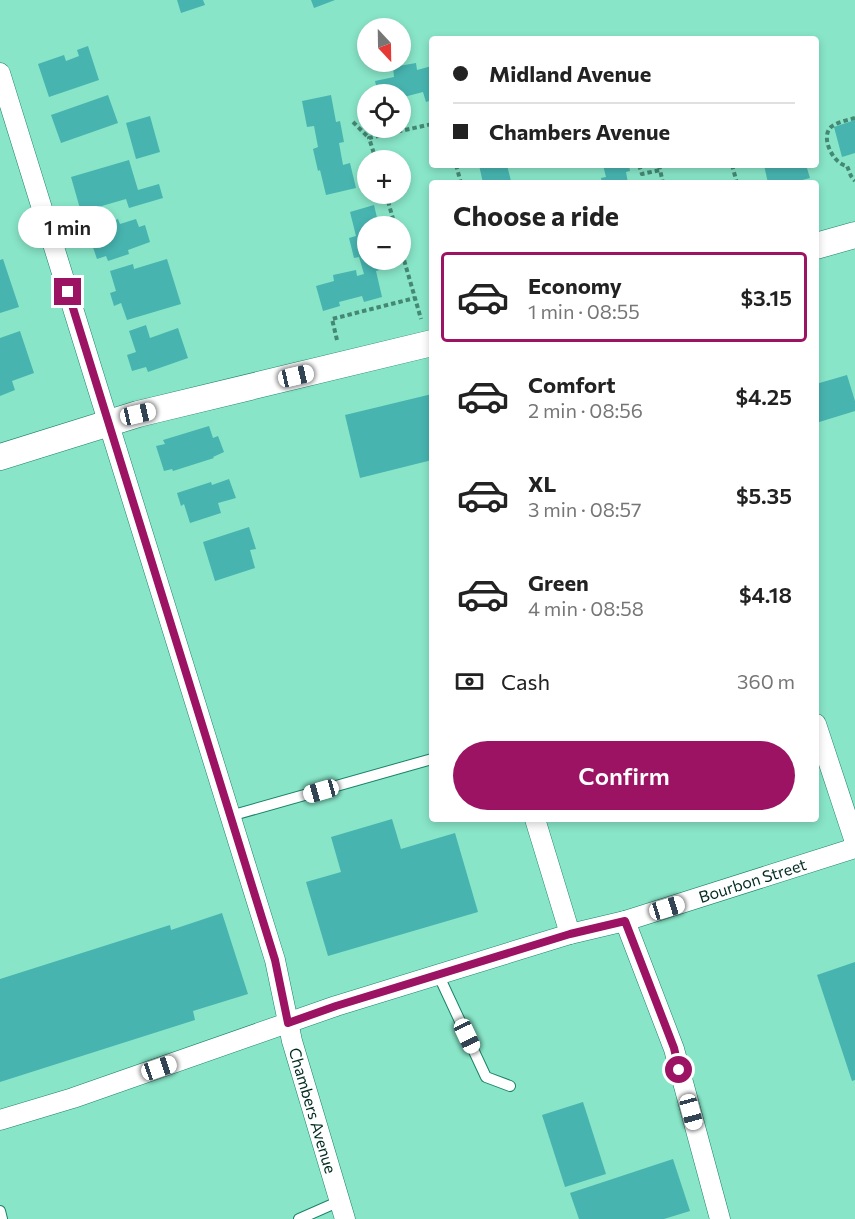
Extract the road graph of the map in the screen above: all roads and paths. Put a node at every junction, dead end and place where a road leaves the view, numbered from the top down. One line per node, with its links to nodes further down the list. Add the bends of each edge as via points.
1 (0, 73): 19 (street, Chambers Avenue)
2 (855, 118): 11 (path, via 834,124 827,134 834,159 847,166)
3 (353, 122): 5 (path)
4 (429, 125): 6 (path)
5 (357, 126)
6 (411, 129)
7 (369, 138): 8 (path)
8 (373, 150)
9 (640, 168): 10 (path, via 642,174)
10 (657, 168)
11 (855, 181)
12 (855, 235): 13 (street)
13 (819, 245)
14 (407, 270): 15 (path)
15 (415, 298): 16 (path); 17 (path, via 332,319)
16 (421, 319)
17 (337, 340)
18 (429, 344): 19 (street)
19 (108, 423): 20 (street); 23 (street, Chambers Avenue)
20 (0, 457)
21 (819, 733): 25 (street)
22 (429, 760): 23 (lane)
23 (230, 816): 30 (street, Chambers Avenue, via 275,960)
24 (536, 822): 28 (street)
25 (855, 842)
26 (855, 848): 27 (street, Bourbon Street)
27 (625, 921): 28 (street, Bourbon Street); 37 (street, via 674,1048)
28 (570, 934): 29 (street, Bourbon Street)
29 (438, 974): 30 (street, Bourbon Street); 31 (lane, via 486,1077)
30 (288, 1023): 32 (street, Bourbon Street); 33 (street, Chambers Avenue)
31 (510, 1086)
32 (0, 1120)
33 (342, 1210): 36 (lane)
34 (0, 1211): 35 (lane)
35 (2, 1219)
36 (300, 1219)
37 (720, 1219)

